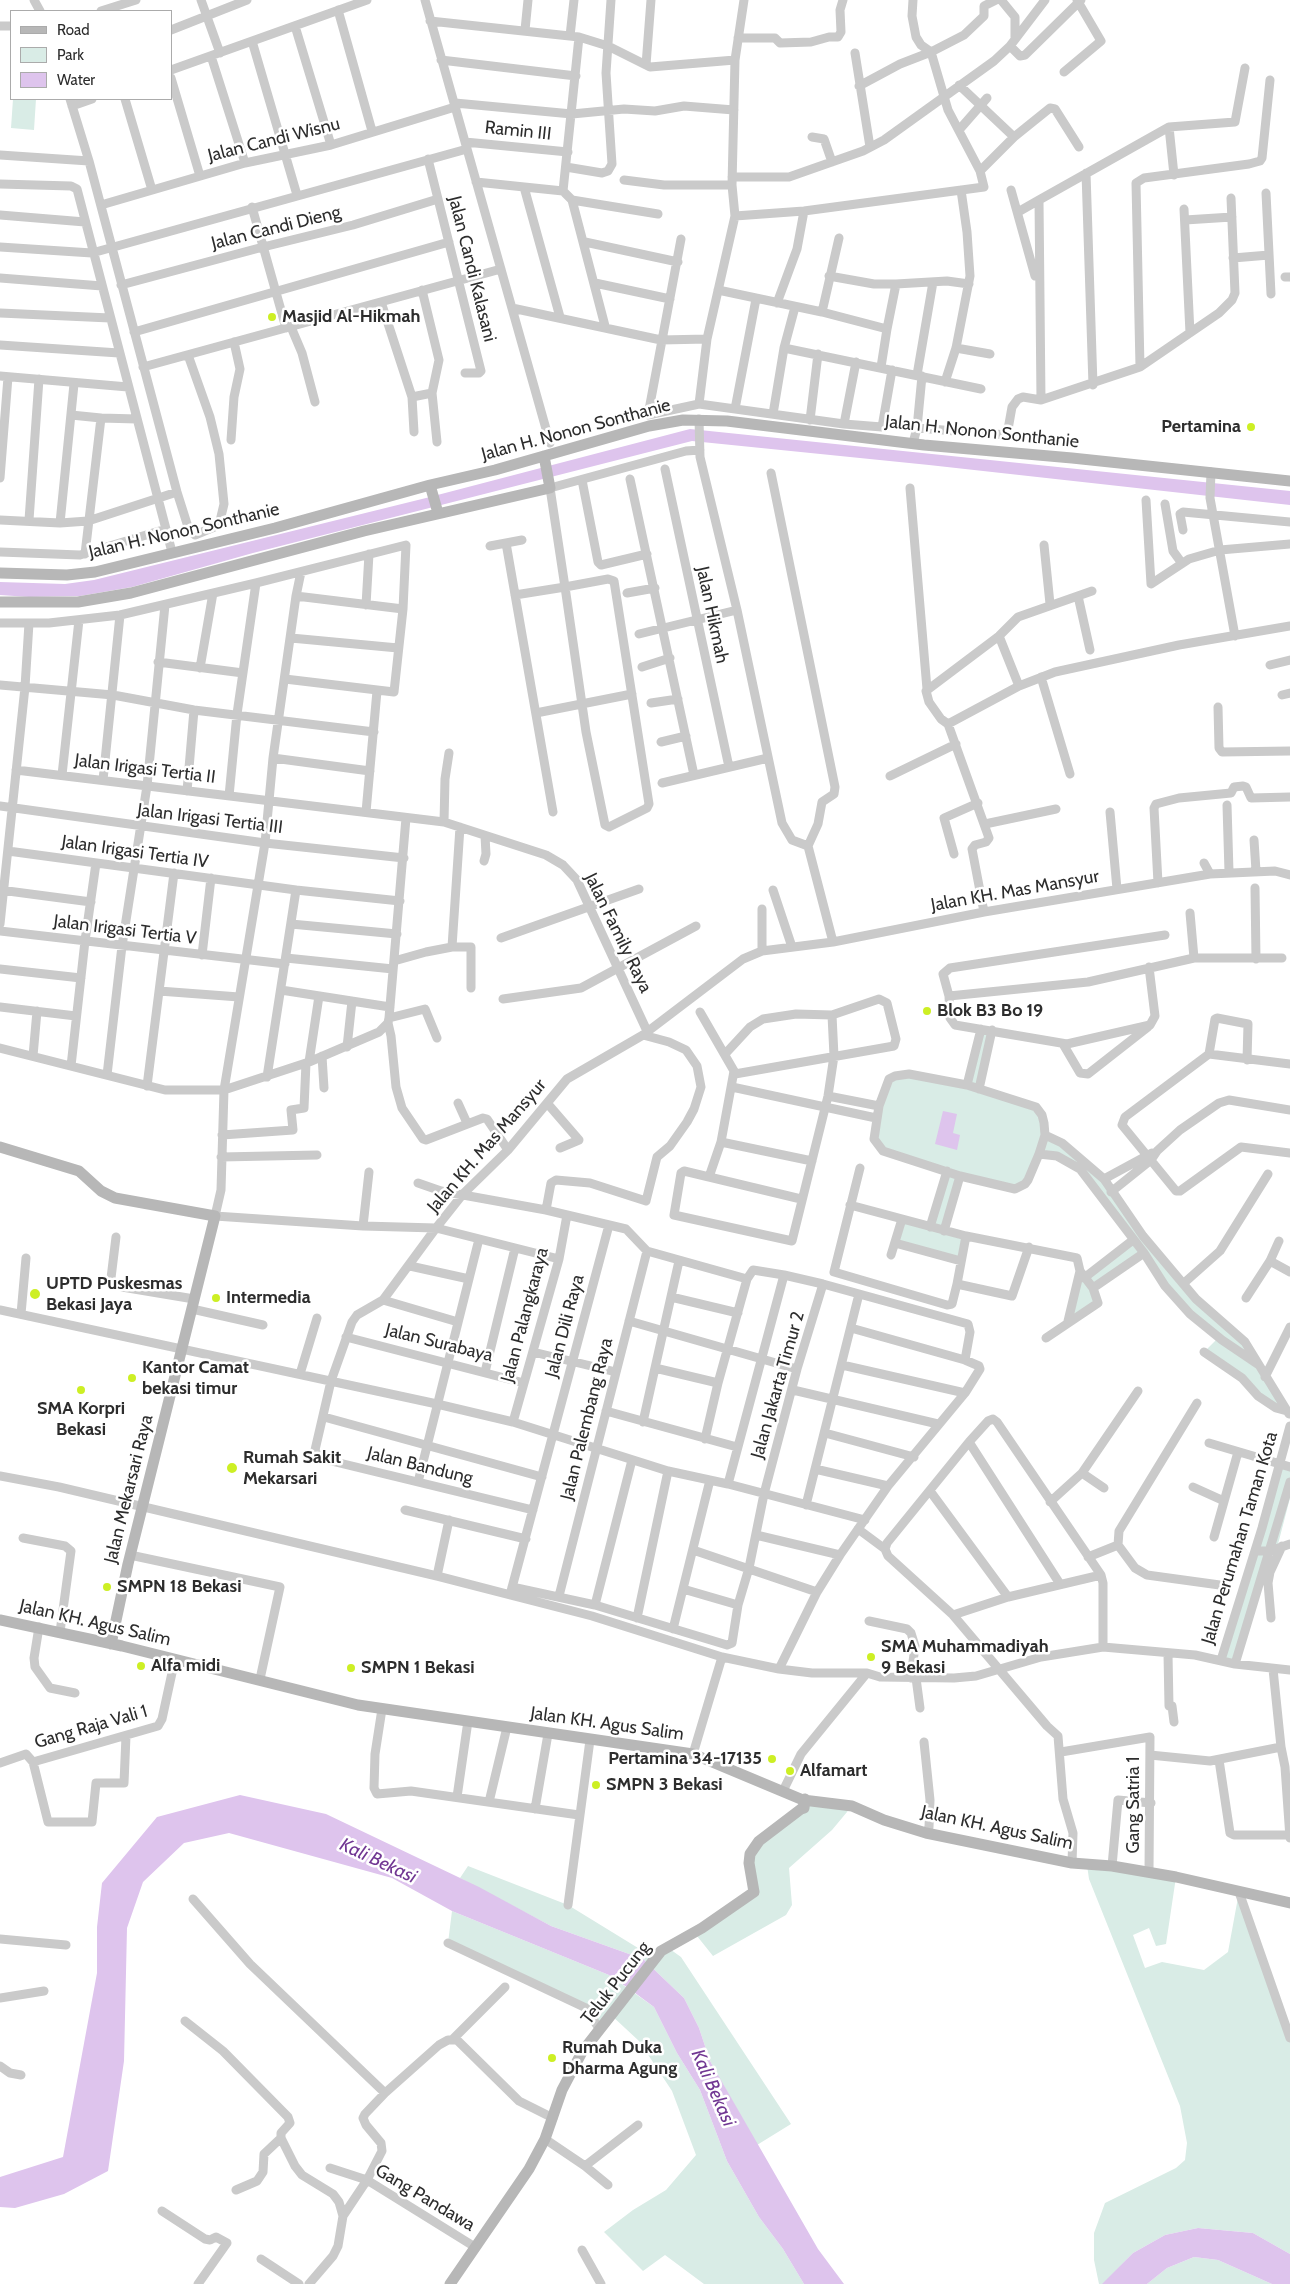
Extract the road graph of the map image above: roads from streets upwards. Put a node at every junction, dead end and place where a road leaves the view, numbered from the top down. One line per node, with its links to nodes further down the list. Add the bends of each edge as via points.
1 (135, 0): 18 (street)
2 (201, 0): 20 (street)
3 (247, 0): 20 (street)
4 (367, 0): 17 (street)
5 (424, 0): 21 (street)
6 (528, 0): 24 (street)
7 (574, 0): 25 (street)
8 (611, 0): 29 (street)
9 (651, 0): 37 (street)
10 (744, 0): 27 (street)
11 (843, 0): 27 (street, via 838,37 780,43 775,38)
12 (913, 0): 31 (street, via 916,37)
13 (996, 0): 31 (street, via 984,6 985,15 964,35)
14 (1001, 0): 26 (street, via 1015,18)
15 (1045, 0): 26 (street)
16 (1078, 0): 30 (street, via 1025,55 1020,56); 40 (street, via 1101,41)
17 (353, 2): 19 (street)
18 (104, 10)
19 (338, 10): 22 (street); 57 (street)
20 (207, 16): 23 (street); 32 (street)
21 (430, 21): 24 (street); 35 (street)
22 (295, 26): 28 (street); 60 (street)
23 (172, 30)
24 (525, 30): 25 (street)
25 (574, 36): 29 (street); 41 (street)
26 (1015, 37): 30 (street)
27 (738, 38): 36 (street)
28 (252, 42): 32 (street); 66 (street)
29 (608, 46): 37 (street); 52 (street, via 606,83)
30 (1010, 46): 44 (street)
31 (931, 52): 45 (street); 46 (street)
32 (220, 53): 34 (street)
33 (855, 53): 45 (street)
34 (211, 56): 39 (street); 70 (street)
35 (442, 60): 41 (street); 51 (street)
36 (735, 60): 37 (street); 53 (street)
37 (646, 66)
38 (1245, 68): 55 (street, via 1235,122)
39 (172, 70)
40 (1064, 72)
41 (576, 76): 54 (street)
42 (1270, 80): 74 (street, via 1260,161)
43 (172, 81): 75 (street)
44 (959, 85): 46 (street); 49 (street)
45 (859, 86): 62 (street)
46 (944, 96): 56 (street); 62 (street)
47 (85, 100): 50 (street)
48 (124, 100): 81 (street)
49 (984, 101): 56 (street); 59 (street)
50 (71, 102): 68 (street)
51 (455, 105): 54 (street); 57 (street, Jalan Candi Wisnu); 61 (street)
52 (609, 110): 53 (street, via 655,111 684,106); 54 (street); 71 (street, via 612,164 608,172)
53 (734, 110): 77 (street)
54 (572, 114): 64 (street)
55 (1169, 127): 73 (street); 74 (street)
56 (959, 130): 72 (street)
57 (372, 131): 60 (street, Jalan Candi Wisnu)
58 (812, 137): 69 (street, via 824,139)
59 (1014, 138): 63 (street, via 1053,108); 72 (street)
60 (331, 144): 66 (street, Jalan Candi Wisnu)
61 (466, 145): 64 (street, Ramin III); 67 (street, Ramin III); 78 (street)
62 (870, 147): 69 (street)
63 (1079, 147)
64 (568, 152): 71 (street)
65 (0, 155): 68 (street)
66 (286, 155): 70 (street, Jalan Candi Wisnu); 86 (street)
67 (428, 159): 86 (street, Ramin III); 88 (street, Jalan Candi Kalasani)
68 (89, 161): 91 (street)
69 (832, 162): 77 (street, via 789,177)
70 (244, 163): 75 (street, Jalan Candi Wisnu)
71 (566, 167): 84 (street)
72 (980, 171): 82 (street, via 984,181 982,189)
73 (1086, 173): 90 (street); 164 (street)
74 (1174, 174): 156 (street, via 1144,178 1136,183)
75 (200, 176): 81 (street, Jalan Candi Wisnu)
76 (624, 180): 77 (street, via 664,185)
77 (732, 181): 98 (street)
78 (476, 182): 80 (street); 113 (street)
79 (0, 184): 101 (street, via 75,187)
80 (524, 187): 84 (street); 136 (street)
81 (152, 190): 91 (street, Jalan Candi Wisnu)
82 (961, 190): 94 (street); 120 (street, via 971,271)
83 (1011, 190): 95 (street)
84 (563, 191): 89 (street)
85 (1266, 193): 110 (street)
86 (297, 195): 92 (street, Ramin III)
87 (1231, 198): 99 (street)
88 (438, 199): 104 (street, Jalan Candi Kalasani); 108 (street, Jalan Candi Dieng, via 353,225)
89 (572, 200): 96 (street); 105 (street)
90 (1039, 200): 95 (street); 123 (street)
91 (102, 205): 107 (street)
92 (252, 207): 107 (street, Ramin III); 108 (street)
93 (1184, 209): 100 (street)
94 (804, 211): 98 (street); 131 (street, via 797,249)
95 (1018, 212): 123 (street)
96 (658, 214)
97 (0, 215): 101 (street)
98 (735, 216): 125 (street)
99 (1232, 217): 100 (street); 111 (street)
100 (1185, 220): 142 (street)
101 (85, 222): 109 (street)
102 (839, 238): 114 (street)
103 (681, 239): 112 (street)
104 (448, 242): 116 (street, Jalan Candi Kalasani); 126 (street)
105 (585, 242): 112 (street); 118 (street)
106 (0, 247): 109 (street, Ramin III)
107 (111, 247): 109 (street, Ramin III); 121 (street)
108 (263, 247): 121 (street, Jalan Candi Dieng); 126 (street)
109 (94, 252): 122 (street)
110 (1269, 255): 111 (street); 127 (street)
111 (1233, 258): 142 (street, via 1235,293 1232,300)
112 (678, 262): 128 (street)
113 (500, 269): 116 (street); 133 (street)
114 (829, 276): 119 (street, via 874,284); 135 (street)
115 (0, 278): 122 (street)
116 (458, 280): 124 (street); 158 (street, Jalan Candi Kalasani, via 481,371)
117 (932, 282): 119 (street); 120 (street); 159 (street)
118 (595, 283): 128 (street); 138 (street)
119 (896, 284): 140 (street)
120 (969, 284): 148 (street)
121 (121, 285): 141 (street)
122 (102, 286): 137 (street)
123 (1038, 288): 169 (street)
124 (422, 290): 130 (street); 167 (street, via 439,360)
125 (718, 290): 129 (street); 143 (street)
126 (276, 291): 139 (street); 141 (street)
127 (1271, 294)
128 (670, 299): 144 (street)
129 (756, 299): 131 (street); 172 (street)
130 (381, 302): 139 (street); 168 (street)
131 (777, 303): 132 (street)
132 (795, 307): 135 (street); 147 (street)
133 (512, 308): 136 (street); 184 (street)
134 (0, 312): 137 (street)
135 (822, 312): 140 (street)
136 (560, 317): 138 (street)
137 (110, 318): 149 (street)
138 (605, 326): 144 (street)
139 (288, 327): 145 (street); 170 (street, via 302,353)
140 (887, 329): 155 (street)
141 (134, 332): 154 (street)
142 (1190, 333): 156 (street)
143 (707, 339): 144 (street); 171 (street)
144 (661, 340): 171 (street, via 648,415)
145 (234, 342): 152 (street); 182 (street, via 240,369)
146 (0, 345): 149 (street)
147 (784, 348): 150 (street); 173 (street)
148 (956, 348): 151 (street); 162 (street)
149 (119, 352): 165 (street)
150 (818, 354): 153 (street); 177 (street)
151 (990, 354)
152 (188, 355): 154 (street); 198 (street, via 219,454 224,504 219,525 195,535 189,530)
153 (856, 362): 155 (street); 179 (street)
154 (143, 367): 198 (street)
155 (880, 367): 157 (street)
156 (1140, 368): 164 (street)
157 (892, 370): 159 (street); 179 (street, via 882,427)
158 (465, 373)
159 (920, 375): 162 (street); 180 (street)
160 (4, 376): 161 (street); 191 (street)
161 (39, 380): 163 (street); 205 (street)
162 (945, 382): 166 (street)
163 (74, 384): 165 (street); 174 (street)
164 (1093, 385): 169 (street)
165 (128, 388): 176 (street)
166 (981, 389)
167 (432, 393): 168 (street); 183 (street)
168 (412, 397): 181 (street)
169 (1041, 400): 180 (street, via 1023,397 1014,402 1007,435)
170 (315, 402)
171 (699, 404): 172 (street)
172 (735, 409): 173 (street)
173 (772, 414): 177 (street)
174 (71, 415): 175 (street); 208 (street)
175 (101, 418): 176 (street); 206 (street)
176 (137, 419): 199 (street)
177 (810, 420): 179 (street)
178 (699, 423): 185 (street, Jalan H. Nonon Sonthanie); 186 (street); 187 (street, Jalan H. Nonon Sonthanie, via 649,426)
179 (844, 424)
180 (917, 428): 185 (street)
181 (414, 432)
182 (231, 440)
183 (437, 442)
184 (550, 442)
185 (913, 443): 190 (street, Jalan H. Nonon Sonthanie)
186 (701, 447): 193 (street); 239 (street)
187 (545, 460): 195 (street); 196 (street, Jalan H. Nonon Sonthanie)
188 (665, 469): 241 (street, Jalan Hikmah)
189 (771, 473): 317 (street, via 835,792 823,800 818,824)
190 (1210, 477): 194 (street, Jalan H. Nonon Sonthanie); 203 (street)
191 (0, 478)
192 (630, 479): 221 (street)
193 (582, 480): 195 (street); 221 (street, via 598,562)
194 (1290, 482)
195 (549, 484): 202 (street); 226 (street)
196 (430, 487): 202 (street); 218 (street, Jalan H. Nonon Sonthanie)
197 (910, 488): 265 (street)
198 (177, 492): 199 (street)
199 (158, 499): 206 (street); 209 (street)
200 (1146, 500): 222 (street, via 1152,584)
201 (1165, 504): 222 (street, via 1173,551)
202 (438, 511): 234 (street, via 131,594 78,602)
203 (1214, 515): 207 (street); 210 (street, via 1181,513); 216 (street)
204 (0, 520): 205 (street)
205 (29, 520): 208 (street)
206 (88, 520): 208 (street); 219 (street)
207 (1290, 522)
208 (60, 523)
209 (166, 529): 218 (street); 219 (street)
210 (1183, 530)
211 (522, 540): 212 (street)
212 (506, 543): 215 (street); 231 (street)
213 (1290, 544): 216 (street)
214 (1044, 545): 235 (street)
215 (490, 546)
216 (1220, 550): 222 (street); 249 (street)
217 (0, 552): 219 (street)
218 (172, 552): 224 (street, Jalan H. Nonon Sonthanie, via 95,572 67,575)
219 (85, 554)
220 (368, 554): 223 (street); 237 (street); 238 (street, via 406,545)
221 (647, 554): 227 (street)
222 (1181, 562)
223 (301, 572): 225 (street); 232 (street)
224 (0, 573)
225 (256, 583): 229 (street); 259 (street)
226 (566, 587): 231 (street); 268 (street, via 608,578 614,581); 273 (street)
227 (655, 588): 230 (street); 246 (street)
228 (1092, 591): 233 (street)
229 (213, 593): 236 (street); 258 (street)
230 (627, 593)
231 (516, 595): 276 (street)
232 (296, 596): 237 (street); 250 (street)
233 (1078, 596): 235 (street); 252 (street)
234 (0, 602)
235 (1050, 604): 248 (street, via 1018,617)
236 (165, 605): 240 (street); 255 (street)
237 (366, 605): 238 (street)
238 (403, 609): 251 (street)
239 (737, 610): 241 (street); 287 (street)
240 (120, 615): 242 (street); 269 (street)
241 (696, 619): 246 (street); 288 (street, Jalan Hikmah)
242 (79, 620): 244 (street); 267 (street)
243 (0, 623): 244 (street)
244 (29, 623): 264 (street)
245 (1290, 626): 249 (street)
246 (664, 629): 247 (street); 253 (street)
247 (639, 634)
248 (999, 636): 263 (street); 265 (street)
249 (1236, 636): 260 (street, via 1132,654)
250 (291, 638): 251 (street); 261 (street)
251 (398, 648): 266 (street, via 395,690)
252 (1090, 650)
253 (670, 658): 257 (street); 270 (street)
254 (1290, 660): 256 (street)
255 (158, 662): 258 (street); 271 (street)
256 (1270, 664)
257 (642, 667)
258 (200, 668): 259 (street)
259 (243, 673): 277 (street)
260 (1041, 677): 263 (street); 291 (street)
261 (285, 679): 266 (street); 278 (street)
262 (0, 684): 264 (street)
263 (1019, 686): 279 (street)
264 (25, 687): 267 (street); 289 (street)
265 (927, 689): 279 (street, via 927,699)
266 (377, 691): 280 (street)
267 (71, 692): 269 (street); 292 (street)
268 (632, 694): 273 (street); 273 (street, via 650,804 609,827 604,824)
269 (113, 696): 271 (street); 295 (street)
270 (678, 699): 272 (street); 281 (street)
271 (154, 703): 275 (street); 297 (street)
272 (651, 704)
273 (583, 705): 276 (street)
274 (1218, 707): 284 (street, via 1219,748 1222,752)
275 (194, 710): 277 (street); 298 (street)
276 (536, 713): 307 (street)
277 (237, 714): 278 (street); 299 (street)
278 (279, 719): 280 (street); 286 (street)
279 (948, 724): 283 (street)
280 (374, 732): 290 (street)
281 (686, 736): 282 (street); 293 (street)
282 (660, 742)
283 (956, 744): 294 (street); 302 (street)
284 (1290, 751)
285 (449, 753): 310 (street)
286 (273, 758): 290 (street); 301 (street)
287 (768, 758): 288 (street); 317 (street, via 785,830 792,840)
288 (729, 767): 293 (street)
289 (16, 770): 292 (street, Jalan Irigasi Tertia II); 304 (street)
290 (370, 771): 306 (street)
291 (1070, 774)
292 (62, 775): 295 (street, Jalan Irigasi Tertia II)
293 (694, 775): 296 (street)
294 (890, 776)
295 (103, 780): 297 (street, Jalan Irigasi Tertia II)
296 (662, 783)
297 (146, 786): 298 (street, Jalan Irigasi Tertia II); 312 (street)
298 (187, 791): 299 (street, Jalan Irigasi Tertia II)
299 (229, 796): 301 (street, Jalan Irigasi Tertia II)
300 (1290, 797): 331 (street, via 1251,798 1243,786 1234,787 1231,793 1179,798 1156,804)
301 (269, 801): 306 (street, Jalan Irigasi Tertia II); 316 (street)
302 (978, 803): 311 (street); 319 (street, via 944,818)
303 (1227, 805): 325 (street)
304 (4, 806): 312 (street, Jalan Irigasi Tertia III); 318 (street)
305 (1056, 809): 311 (street)
306 (366, 812): 309 (street, Jalan Family Raya)
307 (553, 812)
308 (1110, 812): 335 (street)
309 (406, 818): 310 (street, Jalan Family Raya); 320 (street)
310 (444, 822): 313 (street, Jalan Family Raya)
311 (986, 824): 343 (street, via 988,840 972,849)
312 (140, 827): 316 (street, Jalan Irigasi Tertia III); 324 (street)
313 (460, 827): 314 (street, Jalan Family Raya); 355 (street)
314 (485, 836): 321 (street); 341 (street, Jalan Family Raya, via 555,859 573,874)
315 (1254, 840): 326 (street)
316 (265, 843): 320 (street, Jalan Irigasi Tertia III); 332 (street)
317 (808, 846): 353 (street)
318 (8, 851): 322 (street, Jalan Irigasi Tertia IV); 336 (street)
319 (954, 854)
320 (404, 858): 339 (street)
321 (484, 861)
322 (96, 863): 324 (street, Jalan Irigasi Tertia IV); 340 (street)
323 (1204, 863): 328 (street)
324 (135, 868): 327 (street, Jalan Irigasi Tertia IV); 354 (street)
325 (1229, 872): 326 (street, Jalan KH. Mas Mansyur); 328 (street, Jalan KH. Mas Mansyur)
326 (1256, 872): 329 (street, Jalan KH. Mas Mansyur, via 1275,870)
327 (174, 874): 330 (street, Jalan Irigasi Tertia IV); 357 (street)
328 (1210, 874): 331 (street, Jalan KH. Mas Mansyur)
329 (1290, 875)
330 (211, 878): 332 (street, Jalan Irigasi Tertia IV); 359 (street)
331 (1158, 883): 335 (street, Jalan KH. Mas Mansyur)
332 (258, 885): 337 (street, Jalan Irigasi Tertia IV); 363 (street)
333 (1255, 888): 362 (street)
334 (639, 889): 341 (street)
335 (1117, 889): 343 (street, Jalan KH. Mas Mansyur)
336 (2, 890): 340 (street); 345 (street)
337 (296, 890): 339 (street, Jalan Irigasi Tertia IV); 346 (street)
338 (773, 890): 356 (street)
339 (400, 901): 349 (street)
340 (91, 902): 352 (street)
341 (591, 905): 351 (street); 368 (street, Jalan Family Raya)
342 (762, 909): 358 (street)
343 (984, 912): 353 (street, Jalan KH. Mas Mansyur)
344 (1190, 913): 360 (street)
345 (0, 924)
346 (291, 924): 349 (street); 364 (street)
347 (696, 926): 368 (street)
348 (0, 931): 352 (street, Jalan Irigasi Tertia V)
349 (397, 934): 365 (street)
350 (1165, 935): 374 (street, via 950,968 943,974)
351 (501, 938)
352 (85, 941): 354 (street, Jalan Irigasi Tertia V); 369 (street)
353 (833, 942): 356 (street, Jalan KH. Mas Mansyur)
354 (122, 946): 357 (street, Jalan Irigasi Tertia V); 403 (street)
355 (452, 947): 365 (street, via 426,952); 370 (street, via 471,947)
356 (792, 947): 358 (street, Jalan KH. Mas Mansyur)
357 (164, 951): 359 (street, Jalan Irigasi Tertia V); 372 (street)
358 (762, 951): 388 (street, Jalan KH. Mas Mansyur, via 746,957)
359 (202, 955): 363 (street, Jalan Irigasi Tertia V)
360 (1194, 958): 362 (street); 366 (street)
361 (1282, 958): 362 (street)
362 (1256, 959)
363 (246, 961): 364 (street, Jalan Irigasi Tertia V); 375 (street)
364 (285, 961): 365 (street, Jalan Irigasi Tertia V); 371 (street)
365 (394, 965): 379 (street)
366 (1148, 967): 374 (street, via 1081,983); 385 (street, via 1155,1016)
367 (0, 969): 369 (street)
368 (619, 969): 376 (street, via 571,991); 388 (street, Jalan Family Raya)
369 (81, 978): 382 (street)
370 (471, 988)
371 (281, 990): 373 (street); 404 (street)
372 (159, 991): 375 (street); 406 (street)
373 (319, 996): 377 (street); 399 (street)
374 (949, 996): 386 (street, via 952,1022)
375 (240, 998): 410 (street)
376 (503, 1000)
377 (352, 1001): 379 (street); 391 (street)
378 (0, 1007): 380 (street)
379 (390, 1007): 384 (street)
380 (37, 1011): 382 (street); 395 (street)
381 (700, 1012): 393 (street)
382 (76, 1016): 401 (street)
383 (832, 1016): 393 (street, via 796,1014 764,1019 750,1027); 397 (street); 397 (street, via 883,1000 887,1003 896,1039 892,1047)
384 (388, 1021): 389 (street, via 425,1009); 391 (street, via 379,1032); 418 (street, via 396,1087 402,1108 423,1139)
385 (1150, 1025): 390 (street); 390 (street, via 1088,1074 1080,1073)
386 (981, 1029): 387 (street); 405 (street)
387 (992, 1030): 390 (street); 409 (street)
388 (645, 1033): 413 (street, Jalan KH. Mas Mansyur, via 573,1075); 443 (street, via 686,1050 698,1066 701,1087 687,1122 658,1157 646,1201 590,1183 556,1180 551,1183)
389 (437, 1038)
390 (1063, 1044)
391 (347, 1047): 396 (street)
392 (0, 1048): 395 (street)
393 (726, 1053): 402 (street)
394 (1209, 1054): 398 (street); 398 (street, via 1215,1019 1221,1018 1248,1024); 428 (street, via 1122,1120 1122,1125)
395 (33, 1056): 401 (street)
396 (322, 1056): 399 (street); 408 (street)
397 (834, 1056): 402 (street); 411 (street)
398 (1247, 1060): 400 (street)
399 (307, 1062): 404 (street); 419 (street, via 304,1108 290,1110 293,1130)
400 (1290, 1064)
401 (71, 1066): 403 (street)
402 (735, 1074): 407 (street)
403 (107, 1075): 406 (street)
404 (267, 1077): 410 (street)
405 (967, 1085): 409 (street); 414 (street, via 909,1074 895,1076 889,1079)
406 (147, 1086): 410 (street, via 180,1091)
407 (732, 1087): 415 (street); 421 (street)
408 (324, 1088)
409 (979, 1088): 420 (street, via 1036,1107 1044,1119)
410 (224, 1090): 419 (street)
411 (828, 1096): 414 (street); 415 (street)
412 (458, 1103): 418 (street)
413 (547, 1103): 423 (street, via 579,1140); 424 (street, Jalan KH. Mas Mansyur)
414 (878, 1106): 417 (street)
415 (824, 1108): 417 (street); 430 (street)
416 (1290, 1110): 428 (street, via 1229,1100 1218,1103)
417 (876, 1118): 433 (street, via 874,1139 884,1151)
418 (467, 1123): 424 (street, via 485,1118)
419 (222, 1135): 429 (street)
420 (1045, 1135): 426 (street); 437 (street, via 1062,1143)
421 (721, 1142): 430 (street); 436 (street)
422 (0, 1147): 445 (street, via 79,1171 101,1191 115,1198)
423 (560, 1148)
424 (508, 1150): 440 (street, Jalan KH. Mas Mansyur)
425 (1290, 1153): 428 (street, via 1241,1147 1180,1191 1173,1188)
426 (1039, 1154): 435 (street, via 1028,1180 1015,1189); 455 (street, via 1057,1156 1080,1169)
427 (317, 1155): 429 (street)
428 (1149, 1157): 437 (street); 439 (street)
429 (221, 1158): 445 (street, via 221,1190)
430 (812, 1161): 441 (street)
431 (860, 1168): 442 (street)
432 (369, 1172): 447 (street)
433 (947, 1172): 435 (street); 449 (street)
434 (1268, 1174): 474 (street, via 1220,1251)
435 (960, 1176): 451 (street)
436 (709, 1177): 441 (street); 441 (street, via 687,1170 682,1173 675,1216 790,1242 794,1237)
437 (1104, 1179): 439 (street)
438 (418, 1183): 440 (street, via 441,1192)
439 (1111, 1192): 474 (street, via 1143,1236)
440 (464, 1194): 443 (street); 450 (street, Jalan KH. Mas Mansyur)
441 (801, 1199)
442 (850, 1205): 446 (street); 476 (street, via 834,1272 947,1305 952,1304)
443 (546, 1210): 444 (street)
444 (567, 1215): 448 (street); 464 (street, Jalan Palangkaraya)
445 (215, 1216): 447 (street, Jalan KH. Mas Mansyur); 482 (street, Jalan Mekarsari Raya)
446 (902, 1219): 449 (street); 457 (street)
447 (363, 1226): 450 (street, Jalan KH. Mas Mansyur)
448 (609, 1226): 460 (street, via 629,1230); 503 (street, Jalan Dili Raya)
449 (930, 1227): 451 (street)
450 (436, 1228): 454 (street); 468 (street, Jalan Bandung)
451 (944, 1231): 452 (street)
452 (966, 1236): 458 (street); 466 (street)
453 (116, 1237): 482 (street, via 113,1283)
454 (479, 1239): 459 (street); 472 (street)
455 (1134, 1240): 461 (street); 470 (street)
456 (1279, 1241): 467 (street)
457 (895, 1243): 462 (street); 466 (street)
458 (1029, 1247): 470 (street, via 1077,1258); 476 (street, via 1012,1296)
459 (515, 1248): 464 (street); 508 (street)
460 (647, 1251): 465 (street); 487 (street, Jalan Palembang Raya)
461 (1144, 1253): 477 (street); 505 (street, via 1165,1286 1190,1314)
462 (891, 1254)
463 (26, 1258): 485 (street)
464 (558, 1258): 498 (street, Jalan Palangkaraya)
465 (679, 1261): 473 (street); 479 (street)
466 (962, 1261): 476 (street)
467 (1270, 1262): 469 (street); 480 (street)
468 (410, 1266): 472 (street); 481 (street, Jalan Bandung)
469 (1290, 1272)
470 (1082, 1274): 477 (street); 488 (street)
471 (784, 1275): 473 (street, via 757,1270 752,1271); 475 (street); 500 (street)
472 (469, 1279): 489 (street)
473 (747, 1279): 484 (street)
474 (1184, 1283): 505 (street, via 1196,1299 1245,1342)
475 (823, 1284): 478 (street); 507 (street, Jalan Jakarta Timur 2)
476 (957, 1284)
477 (1093, 1288): 488 (street, via 1098,1303)
478 (860, 1294): 491 (street); 501 (street, via 968,1324 970,1332)
479 (671, 1297): 484 (street); 493 (street)
480 (1246, 1298)
481 (383, 1300): 489 (street); 494 (street, Jalan Bandung, via 354,1318)
482 (193, 1304): 490 (street); 496 (street, Jalan Mekarsari Raya)
483 (0, 1310): 485 (street)
484 (738, 1313): 497 (street)
485 (21, 1314): 496 (street)
486 (317, 1318): 510 (street)
487 (629, 1321): 493 (street); 509 (street, Jalan Palembang Raya)
488 (1068, 1321): 495 (street)
489 (458, 1322): 502 (street)
490 (263, 1325)
491 (851, 1328): 501 (street); 504 (street)
492 (1290, 1328): 511 (street)
493 (663, 1331): 497 (street); 506 (street)
494 (346, 1336): 502 (street, Jalan Surabaya); 512 (street, Jalan Bandung)
495 (1046, 1338)
496 (182, 1348): 510 (street); 559 (street, Jalan Mekarsari Raya)
497 (728, 1348): 500 (street); 514 (street)
498 (532, 1352): 503 (street); 513 (street, Jalan Palangkaraya)
499 (1204, 1352): 522 (street, via 1242,1378 1258,1396)
500 (763, 1358): 507 (street); 534 (street)
501 (965, 1360): 517 (street, via 980,1369)
502 (448, 1362): 508 (street, Jalan Surabaya); 520 (street)
503 (572, 1362): 509 (street); 529 (street, Jalan Dili Raya)
504 (842, 1365): 517 (street); 518 (street)
505 (1259, 1365): 511 (street)
506 (655, 1368): 514 (street); 525 (street)
507 (797, 1369): 515 (street, Jalan Jakarta Timur 2)
508 (484, 1372): 513 (street, Jalan Surabaya)
509 (616, 1372): 521 (street, Jalan Palembang Raya)
510 (300, 1374): 512 (street)
511 (1265, 1377): 522 (street)
512 (331, 1381): 520 (street); 523 (street, Jalan Bandung)
513 (524, 1383): 524 (street, Jalan Palangkaraya)
514 (718, 1383): 530 (street)
515 (793, 1390): 518 (street); 554 (street, Jalan Jakarta Timur 2)
516 (1138, 1392): 543 (street)
517 (965, 1393): 526 (street)
518 (834, 1398): 526 (street); 528 (street)
519 (1197, 1403): 569 (street, via 1119,1531)
520 (437, 1404): 524 (street); 533 (street)
521 (606, 1411): 525 (street); 535 (street, Jalan Palembang Raya)
522 (1289, 1413): 527 (street)
523 (324, 1417): 533 (street); 547 (street, Jalan Bandung, via 316,1457)
524 (513, 1422): 529 (street)
525 (643, 1422): 530 (street)
526 (938, 1424): 537 (street)
527 (1290, 1425): 539 (street, Jalan Perumahan Taman Kota)
528 (825, 1433): 537 (street); 541 (street)
529 (554, 1435): 535 (street); 545 (street, Jalan Dili Raya)
530 (705, 1439): 534 (street)
531 (969, 1442): 553 (street); 557 (street, via 987,1422 994,1420); 580 (street)
532 (1209, 1443): 536 (street)
533 (426, 1445): 545 (street); 547 (street)
534 (737, 1447): 549 (street)
535 (596, 1450): 538 (street); 585 (street, Jalan Palembang Raya)
536 (1238, 1452): 539 (street); 556 (street)
537 (914, 1457): 550 (street)
538 (632, 1460): 542 (street); 587 (street)
539 (1280, 1464): 540 (street); 573 (street, Jalan Perumahan Taman Kota)
540 (1290, 1467)
541 (815, 1469): 550 (street); 558 (street)
542 (668, 1471): 546 (street); 590 (street)
543 (1082, 1473): 552 (street); 557 (street)
544 (0, 1476): 559 (street)
545 (542, 1477): 561 (street, Jalan Dili Raya)
546 (710, 1480): 549 (street); 572 (street)
547 (418, 1482): 561 (street, Jalan Bandung)
548 (1290, 1482): 570 (street, Jalan Perumahan Taman Kota)
549 (728, 1484): 554 (street)
550 (888, 1486): 563 (street)
551 (1193, 1487): 556 (street)
552 (1104, 1488)
553 (930, 1491): 571 (street); 586 (street)
554 (764, 1494): 558 (street); 565 (street, Jalan Jakarta Timur 2)
555 (1290, 1498): 570 (street)
556 (1224, 1501): 566 (street)
557 (1050, 1502): 576 (street)
558 (806, 1505): 563 (street)
559 (142, 1508): 574 (street, Jalan Mekarsari Raya); 579 (street)
560 (405, 1510): 562 (street)
561 (533, 1510): 568 (street, Jalan Dili Raya)
562 (449, 1520): 568 (street); 579 (street)
563 (865, 1520): 564 (street)
564 (858, 1529): 571 (street); 575 (street)
565 (756, 1535): 575 (street); 577 (street, Jalan Jakarta Timur 2)
566 (1214, 1537)
567 (23, 1538): 596 (street, via 65,1546 70,1551)
568 (526, 1539): 583 (street, Jalan Dili Raya)
569 (1118, 1545): 576 (street); 581 (street, via 1135,1568 1148,1575)
570 (1280, 1547): 573 (street); 591 (street, via 1268,1583); 603 (street, Jalan Perumahan Taman Kota)
571 (885, 1549): 589 (street, via 888,1556)
572 (693, 1550): 577 (street); 582 (street)
573 (1255, 1551): 602 (street, Jalan Perumahan Taman Kota)
574 (130, 1555): 597 (street, Jalan Mekarsari Raya); 610 (street, via 280,1587)
575 (840, 1555): 584 (street)
576 (1088, 1557): 578 (street)
577 (749, 1568): 584 (street); 588 (street, Jalan Jakarta Timur 2)
578 (1101, 1575): 580 (street); 598 (street)
579 (437, 1576): 583 (street)
580 (1060, 1584): 586 (street)
581 (1227, 1586)
582 (683, 1589): 588 (street); 595 (street)
583 (511, 1591): 585 (street); 600 (street)
584 (817, 1592): 604 (street)
585 (559, 1596): 587 (street)
586 (1008, 1597): 589 (street)
587 (595, 1605): 590 (street)
588 (738, 1605): 595 (street, Jalan Jakarta Timur 2, via 730,1645)
589 (953, 1615): 606 (street)
590 (637, 1618): 595 (street)
591 (1271, 1618)
592 (0, 1620): 594 (street, Jalan KH. Agus Salim)
593 (868, 1621): 609 (street, via 911,1632 915,1646)
594 (39, 1627): 596 (street, Jalan KH. Agus Salim); 611 (street, via 34,1658 36,1667 50,1688)
595 (673, 1629)
596 (60, 1632): 597 (street, Jalan KH. Agus Salim)
597 (111, 1644): 601 (street, Jalan KH. Agus Salim)
598 (1103, 1647): 599 (street); 606 (street, via 1041,1658)
599 (1168, 1654): 602 (street); 615 (street, via 1169,1706 1172,1706)
600 (722, 1657): 604 (street); 623 (street)
601 (175, 1659): 610 (street, Jalan KH. Agus Salim); 618 (street, Gang Raja Vali 1, via 160,1723 155,1728)
602 (1221, 1660): 603 (street)
603 (1235, 1664): 605 (street)
604 (780, 1669): 608 (street, via 812,1673)
605 (1273, 1669): 607 (street); 621 (street)
606 (999, 1670): 609 (street, via 976,1676); 622 (street, via 1058,1736)
607 (1290, 1670)
608 (867, 1672): 609 (street, via 880,1677); 629 (street, via 801,1754)
609 (913, 1678): 612 (street)
610 (260, 1679): 613 (street, Jalan KH. Agus Salim, via 318,1696)
611 (75, 1693)
612 (920, 1708)
613 (382, 1709): 614 (street, Jalan KH. Agus Salim); 630 (street, via 375,1754 374,1788 377,1794 396,1794 404,1790)
614 (468, 1721): 616 (street, Jalan KH. Agus Salim); 630 (street)
615 (1174, 1722)
616 (507, 1727): 617 (street, Jalan KH. Agus Salim); 632 (street)
617 (548, 1734): 619 (street, Jalan KH. Agus Salim); 634 (street)
618 (126, 1736): 626 (street, Gang Raja Vali 1); 626 (street, via 124,1783 96,1784 92,1822 48,1822)
619 (590, 1740): 623 (street, Jalan KH. Agus Salim); 635 (street)
620 (924, 1742): 636 (street, via 930,1800)
621 (1281, 1747): 625 (street); 628 (street)
622 (1061, 1752): 624 (street, Gang Satria 1, via 1150,1738); 638 (street, via 1063,1799 1072,1833)
623 (693, 1754): 629 (street, Jalan KH. Agus Salim)
624 (1150, 1755): 625 (street); 633 (street, Gang Satria 1)
625 (1219, 1760): 637 (street, via 1230,1833 1237,1836)
626 (33, 1762): 627 (street, Gang Raja Vali 1, via 26,1754)
627 (0, 1763)
628 (1288, 1766): 637 (street)
629 (783, 1792): 631 (street, Jalan KH. Agus Salim)
630 (457, 1797): 632 (street)
631 (806, 1799): 636 (street, Jalan KH. Agus Salim, via 852,1806); 652 (street, Teluk Pucung, via 804,1808 759,1841 750,1854 748,1863 754,1892 702,1928 661,1951)
632 (489, 1802): 634 (street)
633 (1151, 1803): 639 (street, via 1118,1800); 640 (street, Gang Satria 1)
634 (535, 1809): 635 (street)
635 (579, 1816): 644 (street)
636 (926, 1833): 638 (street, Jalan KH. Agus Salim)
637 (1290, 1836)
638 (1072, 1863): 639 (street, Jalan KH. Agus Salim)
639 (1112, 1866): 640 (street, Jalan KH. Agus Salim)
640 (1149, 1872): 641 (street, Jalan KH. Agus Salim)
641 (1240, 1892): 643 (street, Jalan KH. Agus Salim); 653 (street)
642 (193, 1898): 657 (street, via 250,1964)
643 (1290, 1903)
644 (568, 1905)
645 (0, 1939): 647 (street)
646 (448, 1943): 652 (street, via 586,2008)
647 (66, 1945)
648 (505, 1987): 654 (street)
649 (44, 1991): 650 (street)
650 (0, 1998)
651 (185, 2021): 660 (street, via 223,2051 288,2117 290,2123 281,2133)
652 (600, 2030): 658 (street, Teluk Pucung, via 582,2052 562,2090)
653 (1290, 2038)
654 (453, 2039): 657 (street, via 439,2045); 658 (street, via 462,2043 519,2101)
655 (0, 2066): 656 (street)
656 (21, 2075)
657 (385, 2093): 664 (street, via 363,2118 383,2149)
658 (553, 2118): 661 (street, Teluk Pucung)
659 (638, 2125): 662 (street)
660 (281, 2138): 666 (street, via 264,2154 263,2172 257,2181); 668 (street, via 299,2172 337,2197)
661 (545, 2139): 662 (street); 669 (street, Teluk Pucung, via 509,2200)
662 (585, 2166): 665 (street)
663 (330, 2168): 664 (street, Gang Pandawa)
664 (367, 2180): 668 (street); 669 (street, Gang Pandawa)
665 (608, 2185)
666 (236, 2190)
667 (162, 2211): 672 (street, via 205,2239 216,2236 227,2242)
668 (343, 2216): 674 (street, via 336,2251)
669 (474, 2247): 675 (street, Teluk Pucung)
670 (582, 2250): 676 (street)
671 (261, 2259): 673 (street)
672 (198, 2284)
673 (300, 2284)
674 (308, 2284)
675 (450, 2284)
676 (602, 2284)

